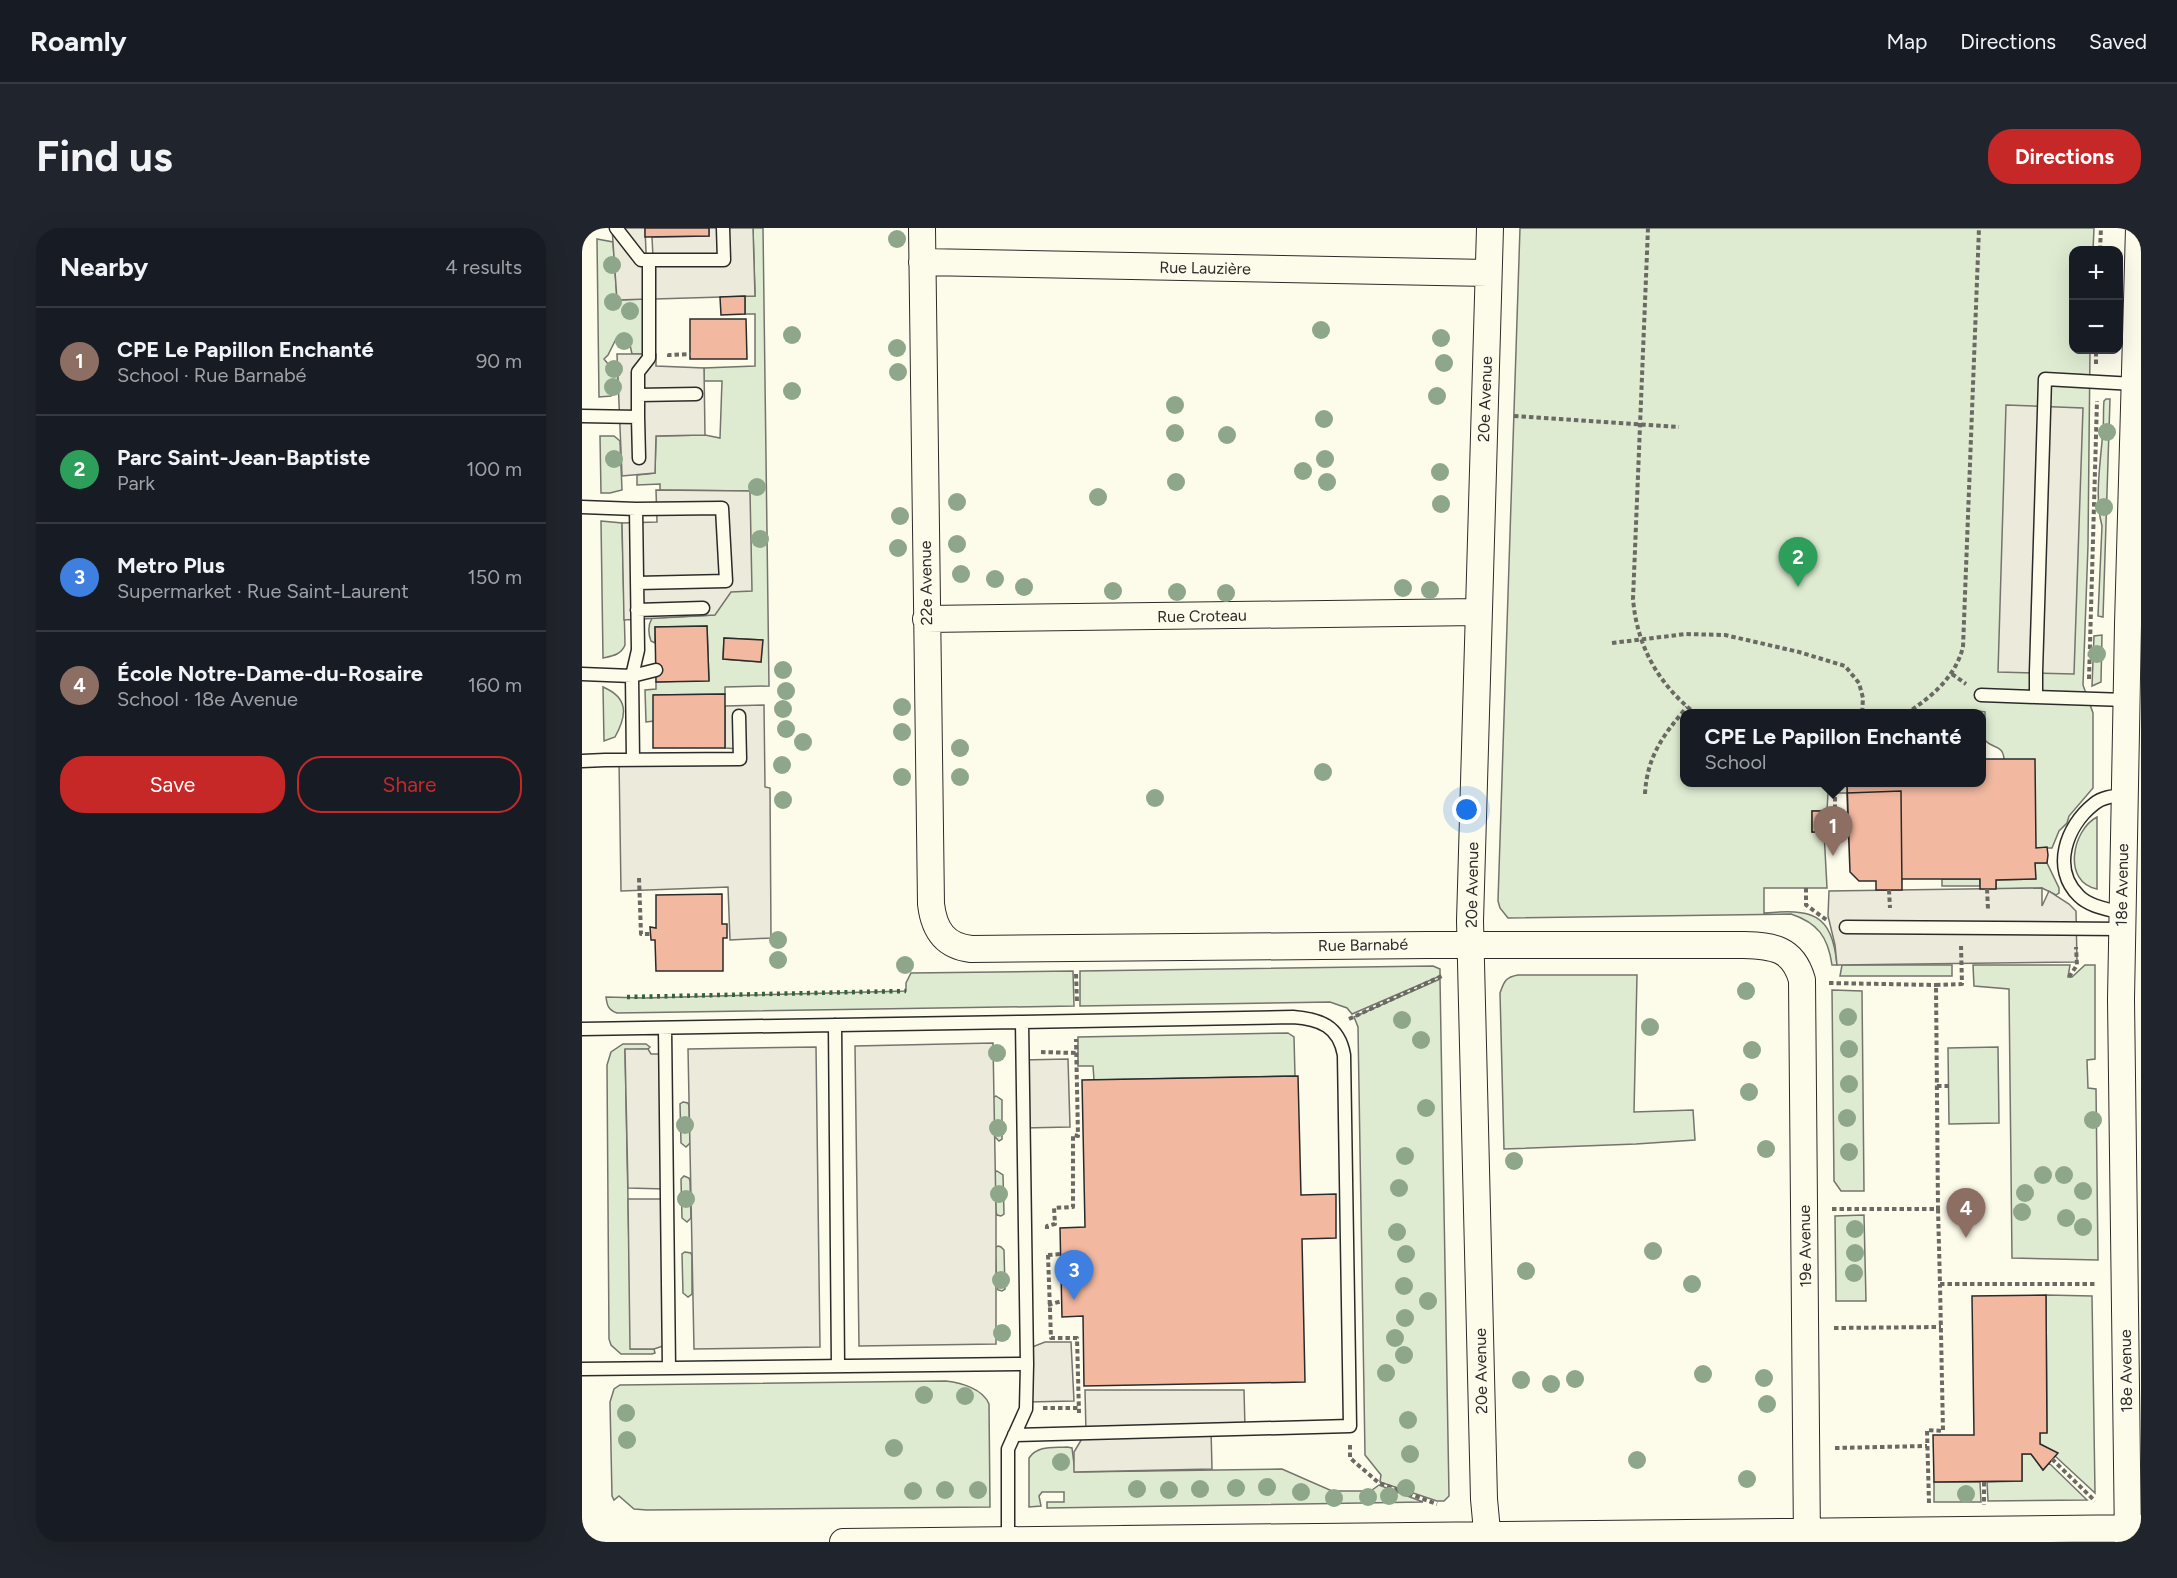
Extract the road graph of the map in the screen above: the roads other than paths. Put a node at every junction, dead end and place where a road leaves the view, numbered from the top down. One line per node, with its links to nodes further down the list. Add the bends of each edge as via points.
1 (616, 228): 6 (lane, via 641,260)
2 (723, 228): 6 (lane, via 724,260)
3 (922, 228): 7 (street, 22e Avenue)
4 (1490, 228): 8 (street, 20e Avenue)
5 (2139, 228): 9 (street, 18e Avenue)
6 (649, 260): 11 (lane, via 649,358 638,372)
7 (922, 262): 8 (street, Rue Lauzière); 21 (street, 22e Avenue)
8 (1488, 273): 20 (street, 20e Avenue)
9 (2134, 384): 26 (lane, via 2045,379); 27 (street, 18e Avenue)
10 (696, 394): 11 (lane)
11 (638, 395): 13 (lane)
12 (582, 416): 13 (lane)
13 (638, 417): 14 (lane)
14 (639, 458)
15 (582, 507): 16 (lane)
16 (636, 509): 17 (lane); 17 (lane, via 722,508 726,581)
17 (637, 583): 19 (lane)
18 (703, 608): 19 (lane)
19 (637, 610): 24 (lane, via 638,650)
20 (1478, 612): 21 (street, Rue Croteau); 35 (street, 20e Avenue)
21 (926, 619): 34 (street, 22e Avenue, via 931,904)
22 (656, 670): 24 (lane)
23 (582, 674): 24 (lane)
24 (632, 676): 29 (lane)
25 (1981, 695): 26 (lane)
26 (2036, 697): 27 (lane)
27 (2126, 699): 31 (street, 18e Avenue)
28 (739, 716): 29 (lane, via 740,759)
29 (633, 760): 30 (lane)
30 (582, 762)
31 (2124, 795): 32 (street, 18e Avenue); 32 (lane, via 2095,802 2068,838 2063,861 2078,895)
32 (2121, 921): 33 (lane); 46 (street, 18e Avenue)
33 (1846, 927)
34 (940, 935): 35 (street, Rue Barnabé, via 971,949)
35 (1471, 946): 36 (street, Rue Barnabé, via 1744,945 1768,947); 48 (street, 20e Avenue)
36 (1787, 955): 47 (street, 19e Avenue, via 1799,969 1802,980)
37 (1022, 1022): 38 (lane); 41 (lane); 45 (lane, via 1293,1017 1322,1023 1338,1036 1344,1056 1350,1426)
38 (835, 1025): 39 (lane); 42 (lane)
39 (665, 1028): 40 (lane); 43 (lane)
40 (582, 1029)
41 (1027, 1364): 42 (lane); 45 (lane, via 1026,1409)
42 (838, 1366): 43 (lane)
43 (669, 1368): 44 (lane)
44 (582, 1369)
45 (1014, 1435): 49 (lane, via 1008,1449)
46 (2132, 1533): 47 (street)
47 (1807, 1537): 48 (street)
48 (1488, 1538): 50 (street)
49 (1008, 1540): 50 (street); 52 (street)
50 (1172, 1540)
51 (843, 1542): 52 (street)
52 (854, 1542)

